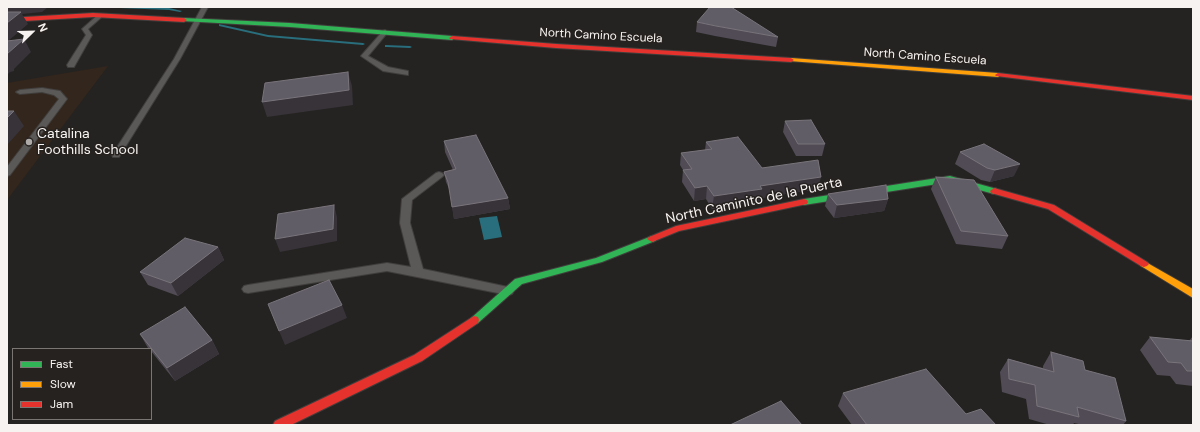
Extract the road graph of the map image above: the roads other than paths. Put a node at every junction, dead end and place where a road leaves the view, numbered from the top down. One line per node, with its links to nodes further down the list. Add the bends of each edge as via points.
1 (205, 7): 4 (lane)
2 (101, 16): 3 (street, North Camino Escuela); 4 (street, North Camino Escuela); 6 (lane, via 85,29 89,35)
3 (7, 20)
4 (199, 20): 5 (street, North Camino Escuela); 10 (lane)
5 (385, 32): 7 (lane, via 364,56 386,69); 9 (street, North Camino Escuela, via 1023,77)
6 (71, 64)
7 (405, 73)
8 (20, 92): 11 (lane, via 42,90 57,93 63,99)
9 (1193, 98)
10 (116, 155)
11 (7, 173)
12 (439, 175): 13 (lane, via 407,199 405,223)
13 (418, 272): 14 (lane, via 387,267); 15 (lane)
14 (248, 289)
15 (508, 291): 16 (street, North Caminito de la Puerta, via 519,282 599,260 676,229 810,201 950,179 1051,207); 17 (street, North Caminito de la Puerta, via 474,320 418,358)
16 (1193, 294)
17 (279, 425)

